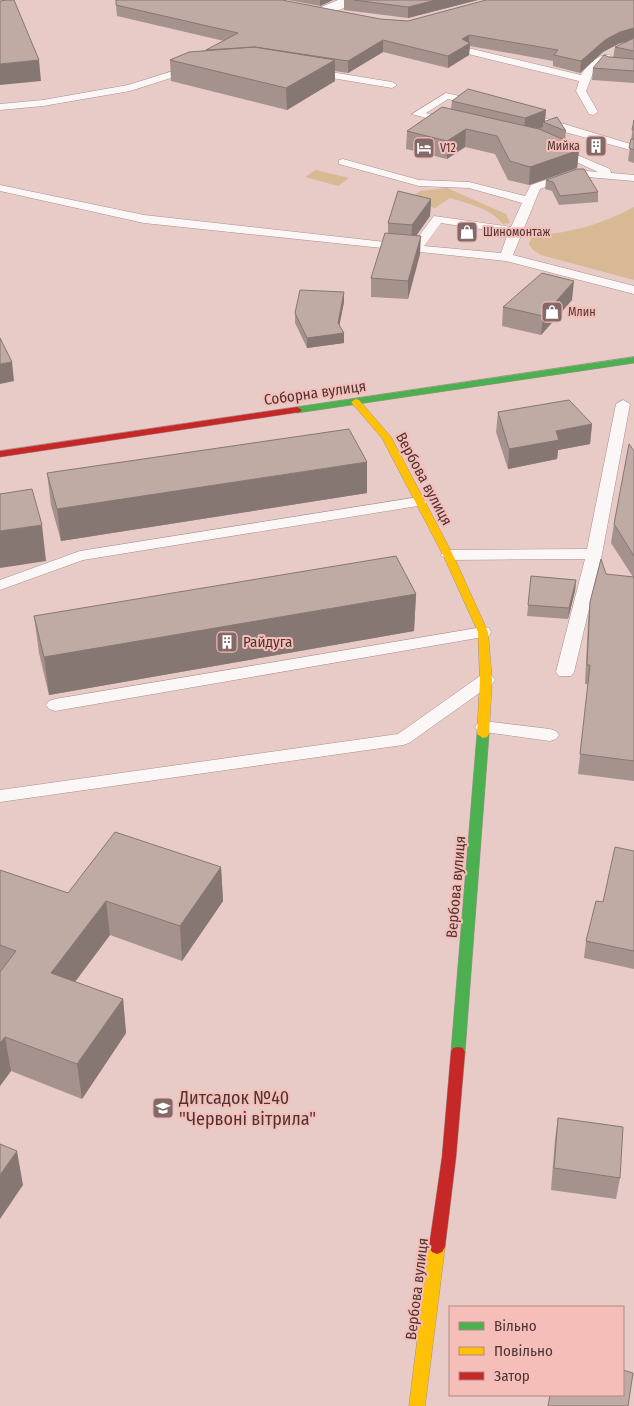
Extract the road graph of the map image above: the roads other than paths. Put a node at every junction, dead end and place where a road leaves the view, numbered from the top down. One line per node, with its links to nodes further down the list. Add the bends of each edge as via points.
1 (351, 0): 2 (street)
2 (315, 12): 3 (street)
3 (345, 17)
4 (618, 50): 8 (lane, via 609,61 593,66)
5 (468, 51): 8 (lane)
6 (198, 67): 11 (lane, via 130,88 43,104)
7 (304, 71): 9 (lane)
8 (583, 79): 12 (lane, via 581,91)
9 (392, 85)
10 (493, 106): 14 (lane, via 446,96 417,114)
11 (0, 107)
12 (593, 112)
13 (530, 114): 15 (lane)
14 (462, 125)
15 (558, 127): 16 (lane); 18 (lane, via 542,138)
16 (634, 148)
17 (343, 162): 21 (lane, via 420,183 469,185)
18 (620, 177): 19 (lane); 21 (lane, via 575,173 535,187)
19 (634, 178)
20 (0, 188): 23 (lane, via 144,219)
21 (529, 201): 22 (lane)
22 (517, 230): 23 (lane, via 438,219); 24 (lane)
23 (415, 250): 24 (lane)
24 (506, 257): 25 (lane)
25 (634, 290)
26 (634, 360): 27 (street, Соборна вулиця)
27 (356, 402): 29 (street, Соборна вулиця); 30 (street, Вербова вулиця, via 386,437)
28 (623, 404): 31 (lane)
29 (0, 454)
30 (419, 502): 32 (street, Вербова вулиця); 33 (lane, via 80,556)
31 (594, 554): 32 (lane); 35 (lane)
32 (448, 555): 34 (street, Вербова вулиця)
33 (0, 585)
34 (483, 632): 36 (street, Вербова вулиця); 37 (lane)
35 (565, 672)
36 (486, 680): 38 (street, Вербова вулиця); 40 (lane, via 403,739)
37 (55, 706)
38 (484, 727): 39 (lane); 41 (street, Вербова вулиця, via 449,1157)
39 (550, 735)
40 (0, 796)
41 (417, 1406)

